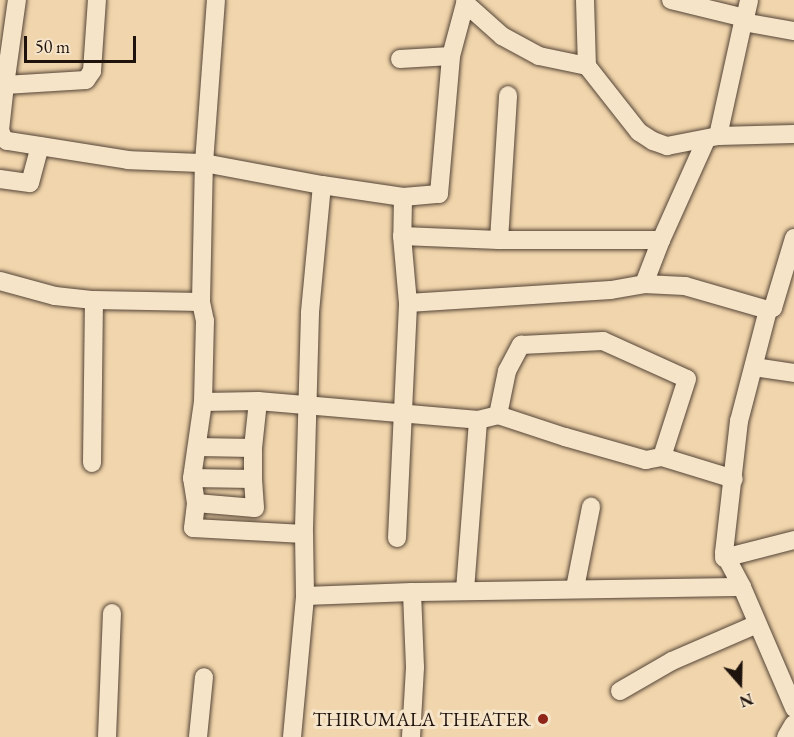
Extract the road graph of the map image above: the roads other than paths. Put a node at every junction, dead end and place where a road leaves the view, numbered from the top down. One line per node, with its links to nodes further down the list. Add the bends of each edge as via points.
1 (16, 0): 13 (street)
2 (97, 0): 13 (street, via 92,71 86,80)
3 (216, 0): 18 (street)
4 (585, 0): 12 (street)
5 (671, 0): 8 (street)
6 (749, 0): 8 (street)
7 (465, 2): 10 (street); 12 (street, via 502,36 539,56)
8 (744, 20): 9 (street); 16 (street)
9 (794, 31)
10 (451, 56): 11 (street); 21 (street, via 439,194)
11 (400, 59)
12 (587, 66): 16 (street, via 639,132 653,141 666,146)
13 (5, 85): 17 (street, via 0,130 3,138)
14 (508, 95): 24 (street)
15 (794, 134): 16 (street)
16 (712, 138): 25 (street)
17 (39, 146): 18 (street, via 128,160); 19 (street, via 30,183)
18 (204, 163): 20 (street); 29 (street)
19 (0, 178)
20 (322, 185): 21 (street); 36 (street, via 310,314)
21 (403, 196): 22 (street)
22 (402, 236): 24 (street); 30 (street)
23 (794, 238): 31 (street, via 773,308)
24 (499, 240): 25 (street)
25 (660, 240): 27 (street)
26 (0, 281): 28 (street, via 55,296)
27 (644, 284): 30 (street, via 611,290); 31 (street, via 684,286)
28 (94, 300): 29 (street); 43 (street)
29 (201, 302): 35 (street, via 205,321)
30 (408, 303): 37 (street)
31 (768, 310): 32 (street)
32 (754, 367): 33 (street); 46 (street, via 739,421)
33 (794, 373)
34 (258, 401): 35 (street); 36 (street); 41 (street)
35 (202, 402): 40 (street)
36 (309, 405): 37 (street); 49 (street)
37 (404, 413): 39 (street); 50 (street)
38 (498, 415): 39 (street); 42 (street, via 646,460); 42 (street, via 507,371 521,345 603,342 687,379)
39 (478, 420): 55 (street)
40 (198, 447): 41 (street); 44 (street)
41 (252, 448): 45 (street)
42 (662, 457): 46 (street)
43 (92, 463)
44 (192, 478): 45 (street); 47 (street)
45 (254, 479): 47 (street, via 255,508)
46 (734, 479): 52 (street, via 726,514)
47 (196, 504): 49 (street, via 193,528)
48 (591, 507): 54 (street)
49 (304, 534): 57 (street)
50 (397, 538)
51 (794, 540): 52 (street)
52 (724, 558): 53 (street)
53 (742, 587): 54 (street); 59 (street)
54 (575, 588): 55 (street)
55 (465, 590): 56 (street)
56 (412, 592): 57 (street); 67 (street, via 415,667)
57 (305, 596): 66 (street)
58 (111, 613): 64 (street)
59 (757, 624): 61 (street, via 672,661); 62 (street)
60 (204, 677): 65 (street)
61 (620, 691)
62 (794, 708)
63 (794, 725): 68 (street)
64 (107, 737)
65 (198, 737)
66 (292, 737)
67 (411, 737)
68 (787, 737)

